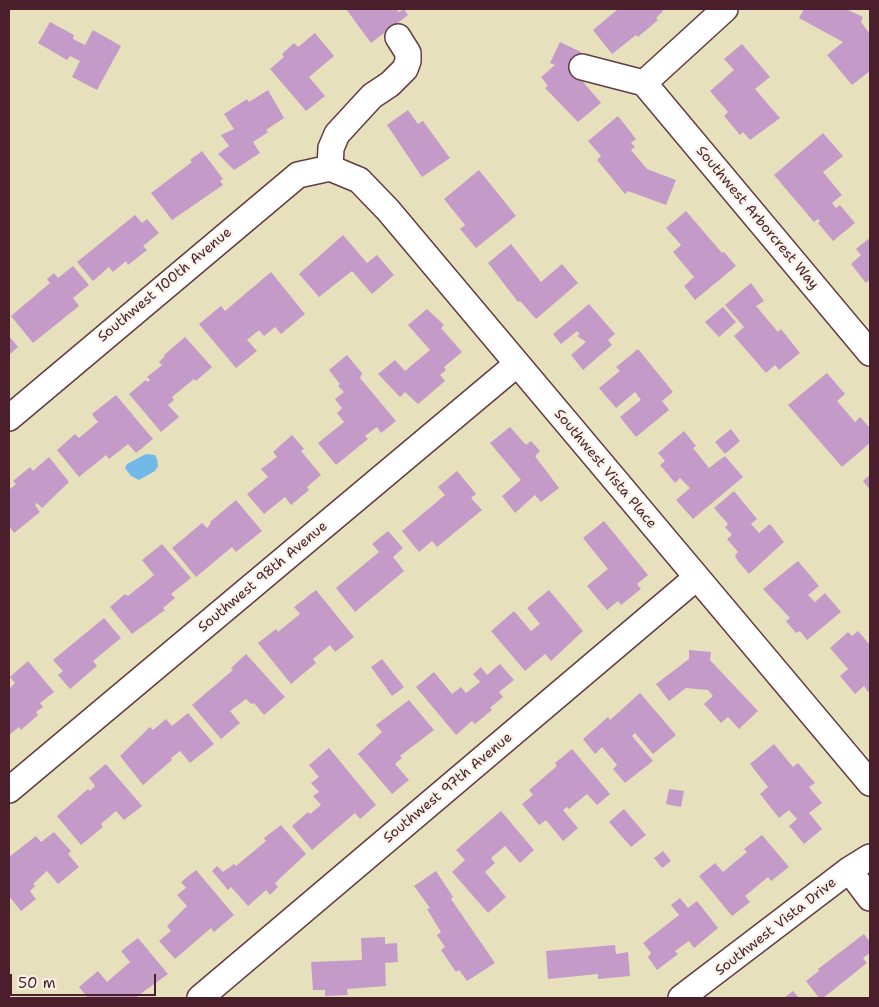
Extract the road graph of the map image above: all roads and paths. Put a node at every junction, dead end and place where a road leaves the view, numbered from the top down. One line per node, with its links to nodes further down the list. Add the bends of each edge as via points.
1 (725, 9): 4 (street)
2 (398, 37): 5 (street, via 408,53 405,69 372,96 337,134 331,148)
3 (582, 66): 4 (street)
4 (644, 83): 6 (street, Southwest Arborcrest Way)
5 (330, 168): 7 (street, Southwest Vista Place, via 359,180 388,210); 8 (street, Southwest 100th Avenue, via 298,175)
6 (870, 353)
7 (516, 364): 9 (street, Southwest Vista Place); 11 (street, Southwest 98th Avenue)
8 (9, 418)
9 (696, 578): 10 (street, Southwest Vista Place); 15 (street, Southwest 97th Avenue)
10 (870, 783)
11 (9, 790)
12 (870, 857): 13 (street, Southwest Vista Drive)
13 (848, 870): 14 (street); 16 (street, Southwest Vista Drive)
14 (870, 898)
15 (200, 998)
16 (681, 998)

